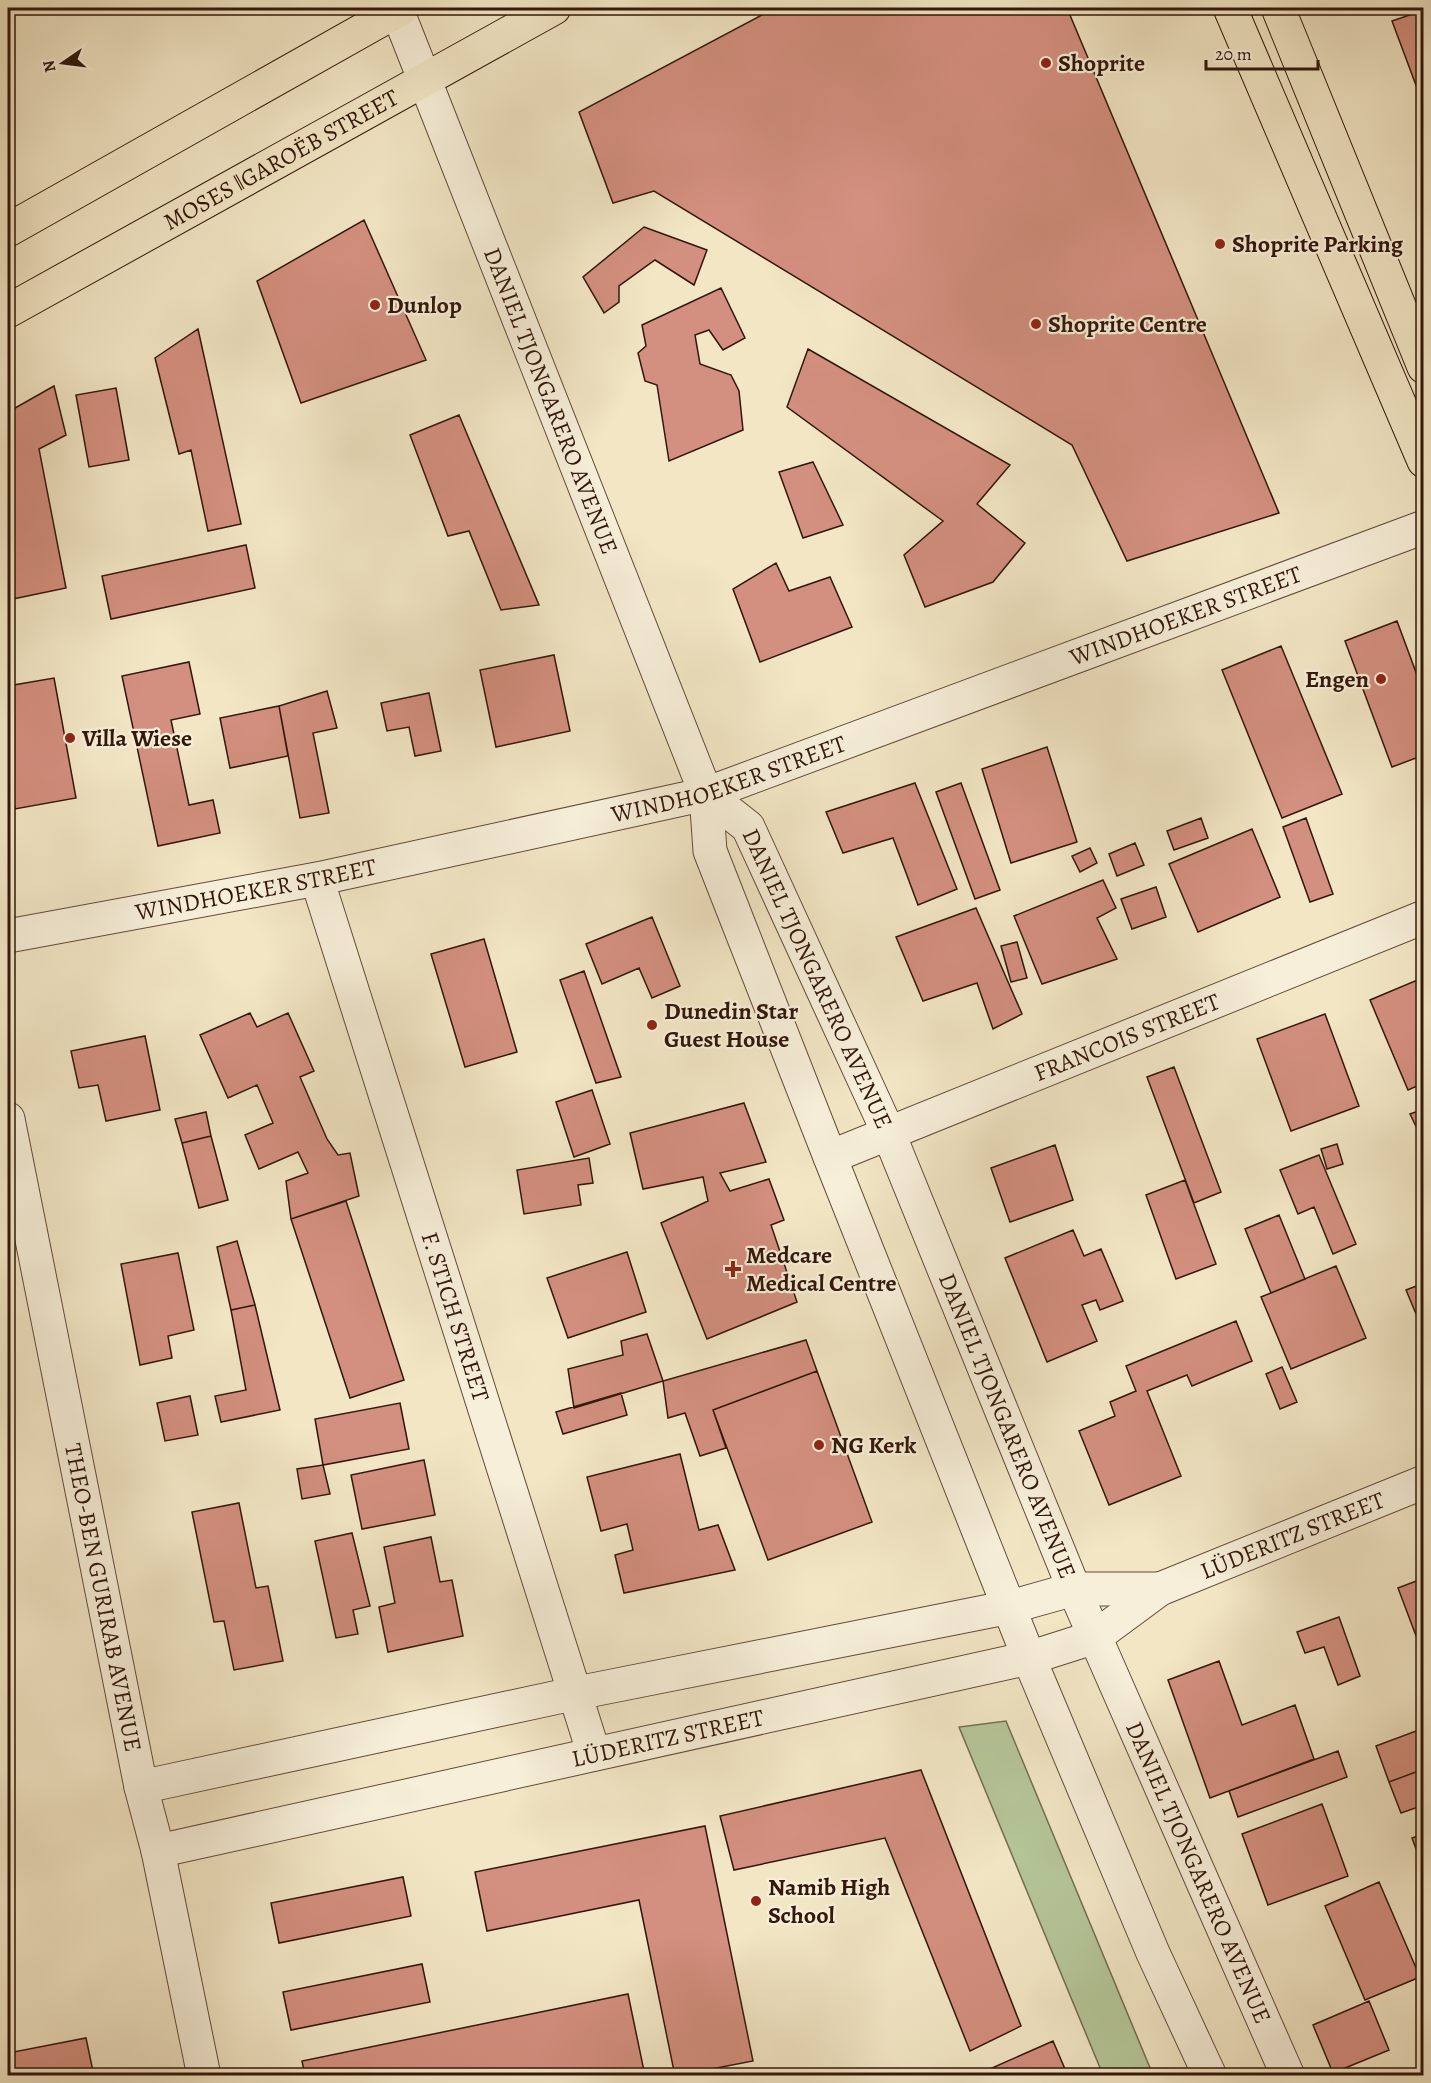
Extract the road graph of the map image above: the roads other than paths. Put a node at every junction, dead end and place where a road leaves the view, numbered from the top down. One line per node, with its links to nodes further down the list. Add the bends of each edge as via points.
1 (398, 8): 5 (street, DANIEL TJONGARERO AVENUE); 6 (main road)
2 (554, 8): 5 (main road, MOSES ǁGAROËB STREET)
3 (1230, 8): 9 (main road)
4 (1278, 8): 8 (main road)
5 (426, 80): 7 (main road, MOSES ǁGAROËB STREET); 11 (street, DANIEL TJONGARERO AVENUE)
6 (8, 230)
7 (8, 311)
8 (1424, 367)
9 (1424, 461)
10 (1424, 527): 11 (street, WINDHOEKER STREET)
11 (706, 794): 12 (street, WINDHOEKER STREET); 16 (street, DANIEL TJONGARERO AVENUE, via 748,827); 17 (street, DANIEL TJONGARERO AVENUE, via 710,851)
12 (317, 879): 14 (street, WINDHOEKER STREET); 24 (street, F. STICH STREET)
13 (1424, 917): 16 (street, FRANCOIS STREET)
14 (8, 936)
15 (8, 1119): 26 (street, THEO-BEN GURIRAB AVENUE)
16 (889, 1134): 17 (street, FRANCOIS STREET); 19 (street, DANIEL TJONGARERO AVENUE)
17 (830, 1157): 21 (street, DANIEL TJONGARERO AVENUE)
18 (1424, 1482): 20 (street, LÜDERITZ STREET)
19 (1074, 1588): 20 (street, LÜDERITZ STREET); 21 (street, LÜDERITZ STREET); 22 (street, DANIEL TJONGARERO AVENUE)
20 (1160, 1588): 22 (street, LÜDERITZ STREET)
21 (1010, 1607): 23 (street, DANIEL TJONGARERO AVENUE); 24 (street, LÜDERITZ STREET)
22 (1095, 1637): 23 (street, LÜDERITZ STREET); 30 (street, DANIEL TJONGARERO AVENUE)
23 (1029, 1658): 25 (street, LÜDERITZ STREET); 29 (street, DANIEL TJONGARERO AVENUE, via 1153,1953)
24 (577, 1693): 25 (street, F. STICH STREET); 26 (street, LÜDERITZ STREET)
25 (594, 1754): 27 (street, LÜDERITZ STREET)
26 (141, 1787): 27 (street, THEO-BEN GURIRAB AVENUE)
27 (158, 1851): 28 (street, THEO-BEN GURIRAB AVENUE)
28 (204, 2076)
29 (1210, 2076)
30 (1288, 2076)

